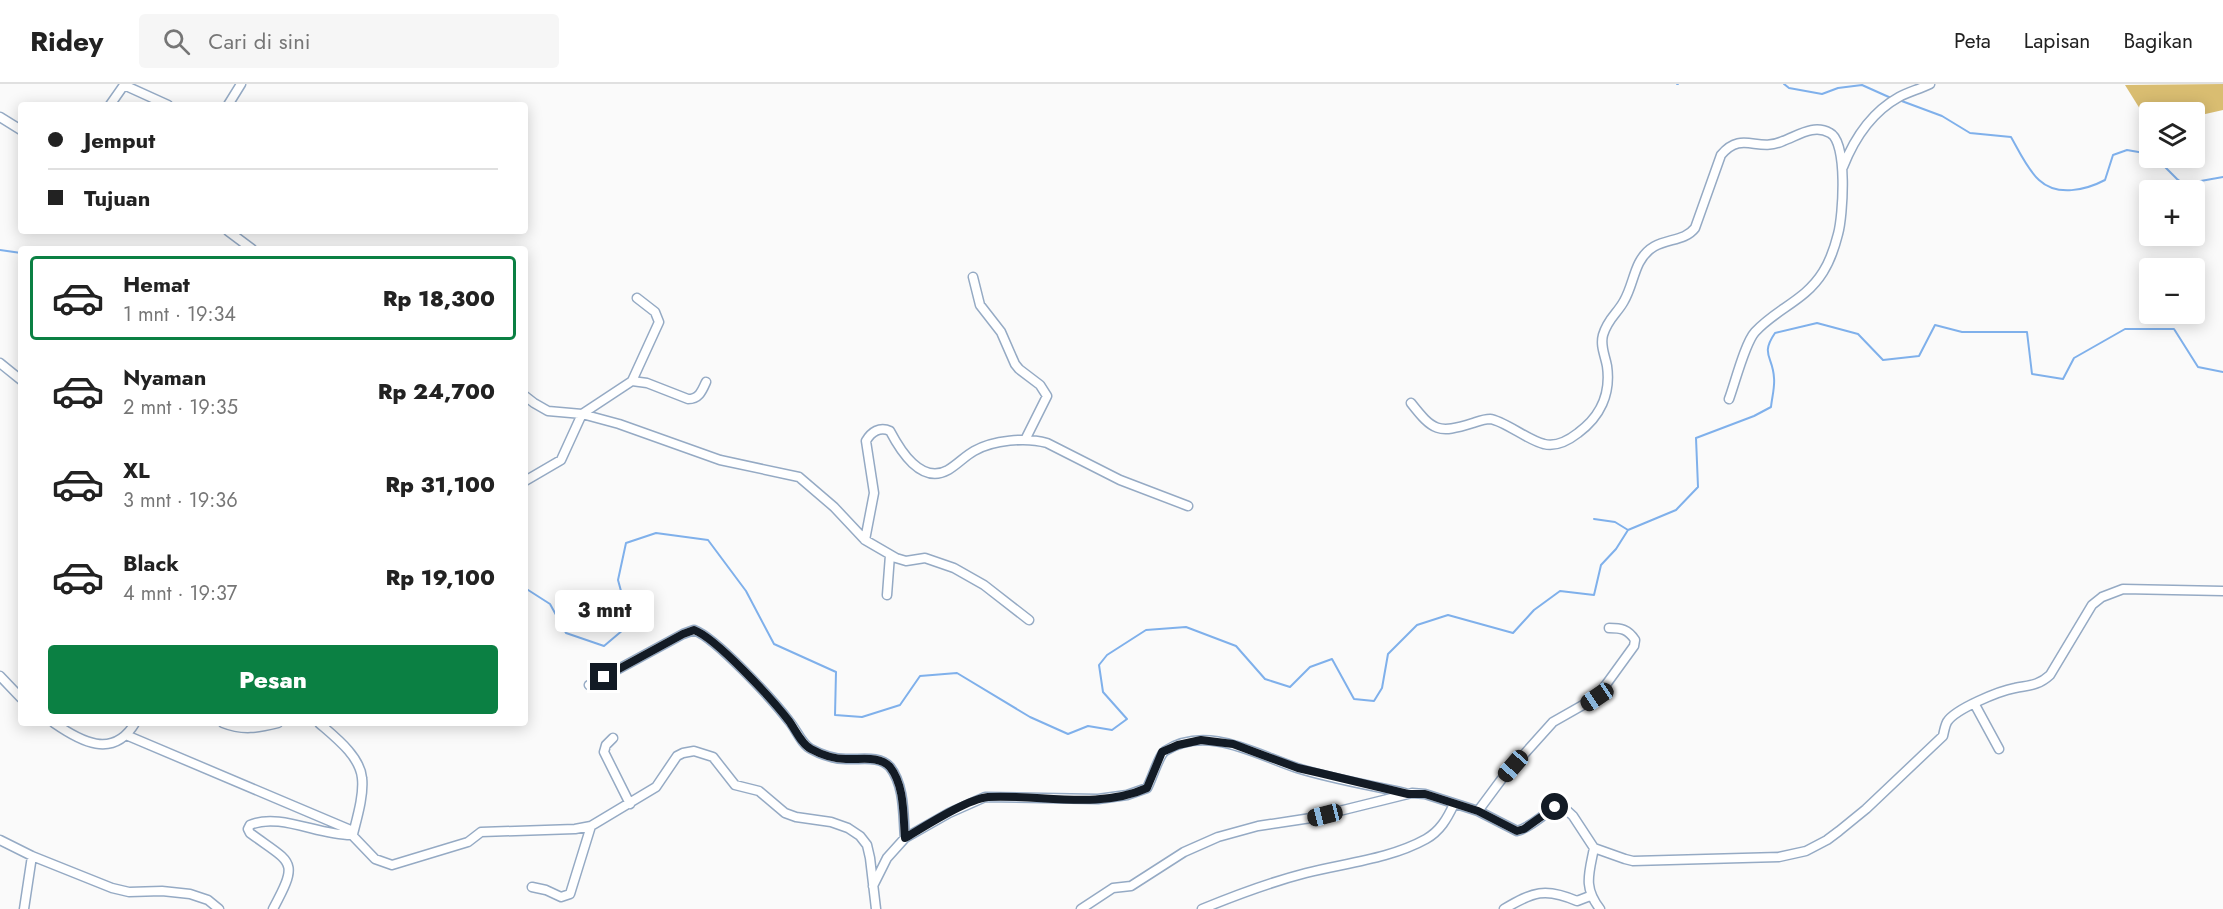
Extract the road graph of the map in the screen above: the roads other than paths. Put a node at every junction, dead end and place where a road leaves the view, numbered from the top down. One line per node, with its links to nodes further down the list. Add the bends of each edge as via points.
1 (241, 84): 6 (street)
2 (1930, 84): 9 (street, via 1902,95 1872,119 1855,139)
3 (125, 85): 4 (street); 5 (street)
4 (112, 102)
5 (162, 102)
6 (230, 102)
7 (0, 117): 8 (street)
8 (18, 128)
9 (1842, 170): 19 (street, via 1841,219 1829,261 1803,296 1752,337); 20 (street, via 1838,140 1830,132 1817,129 1771,145 1740,142 1728,146 1692,232 1650,248 1639,263 1626,299 1612,315 1602,337 1607,366 1602,406 1592,422 1564,442 1544,444 1492,419 1457,428 1437,428 1423,419)
10 (232, 234): 11 (street)
11 (248, 246)
12 (973, 277): 22 (street, via 980,305 1001,332 1015,364 1047,396)
13 (637, 298): 16 (street, via 655,312 658,322)
14 (0, 363): 15 (street)
15 (18, 378)
16 (632, 381): 17 (street, via 688,399 700,394); 21 (street)
17 (706, 382)
18 (528, 398): 21 (street, via 549,411)
19 (1729, 399)
20 (1411, 403)
21 (582, 414): 23 (street, via 561,460); 25 (street, via 720,460 799,477)
22 (1025, 440): 24 (street, via 1047,443 1120,480); 25 (street, via 978,448 947,470 933,472 921,469 909,459 888,430 873,432 866,444 874,493)
23 (528, 479)
24 (1188, 506)
25 (864, 540): 26 (street)
26 (890, 555): 28 (street); 29 (street, via 906,561 925,558 954,568 984,585)
27 (2223, 591): 34 (street, via 2113,592 2092,605 2044,681)
28 (886, 595)
29 (1029, 620)
30 (1609, 628): 46 (street, via 1621,628 1635,640 1608,683 1597,697 1553,722)
31 (0, 676): 33 (street)
32 (590, 685): 49 (street, via 683,634 699,632 722,648 808,748 845,759 877,759 889,766 901,795)
33 (18, 695)
34 (1974, 703): 42 (street); 51 (street, via 1948,720 1943,736 1852,821 1806,850 1779,857 1633,861)
35 (58, 726): 40 (street, via 76,739 96,744)
36 (133, 726): 40 (street)
37 (232, 726): 38 (street)
38 (265, 726)
39 (322, 726): 48 (street, via 342,744 360,771)
40 (126, 735): 48 (street)
41 (613, 738): 44 (street, via 604,752)
42 (1999, 749)
43 (1408, 794): 45 (street, via 1425,794); 49 (street, via 1298,768 1233,744 1201,740 1162,752 1147,788 1138,792 1098,799 985,797); 60 (street, via 1218,837 1184,852 1131,886 1113,888)
44 (630, 804): 47 (street); 53 (street, via 656,787 677,756 691,751 705,754 718,761 735,785 759,791 785,813 839,825 860,836 868,849)
45 (1454, 804): 46 (street); 61 (street, via 1446,821 1423,841 1398,851 1305,873)
46 (1478, 811): 51 (street, via 1517,831 1561,805)
47 (591, 826): 48 (street, via 481,832 468,842 392,865 375,859); 54 (street, via 570,894 561,897)
48 (353, 833): 58 (street, via 334,835 270,820 250,825 250,833 282,857 289,869 288,880)
49 (905, 838): 53 (street, via 886,858)
50 (0, 840): 52 (street)
51 (1594, 849): 55 (street, via 1588,883)
52 (32, 856): 56 (street); 57 (street, via 112,888 190,894)
53 (873, 886): 59 (street)
54 (532, 887)
55 (1590, 896): 62 (street, via 1577,901 1559,893 1538,892); 63 (street)
56 (24, 909)
57 (219, 909)
58 (273, 909)
59 (876, 909)
60 (1081, 909)
61 (1202, 909)
62 (1504, 909)
63 (1600, 909)

